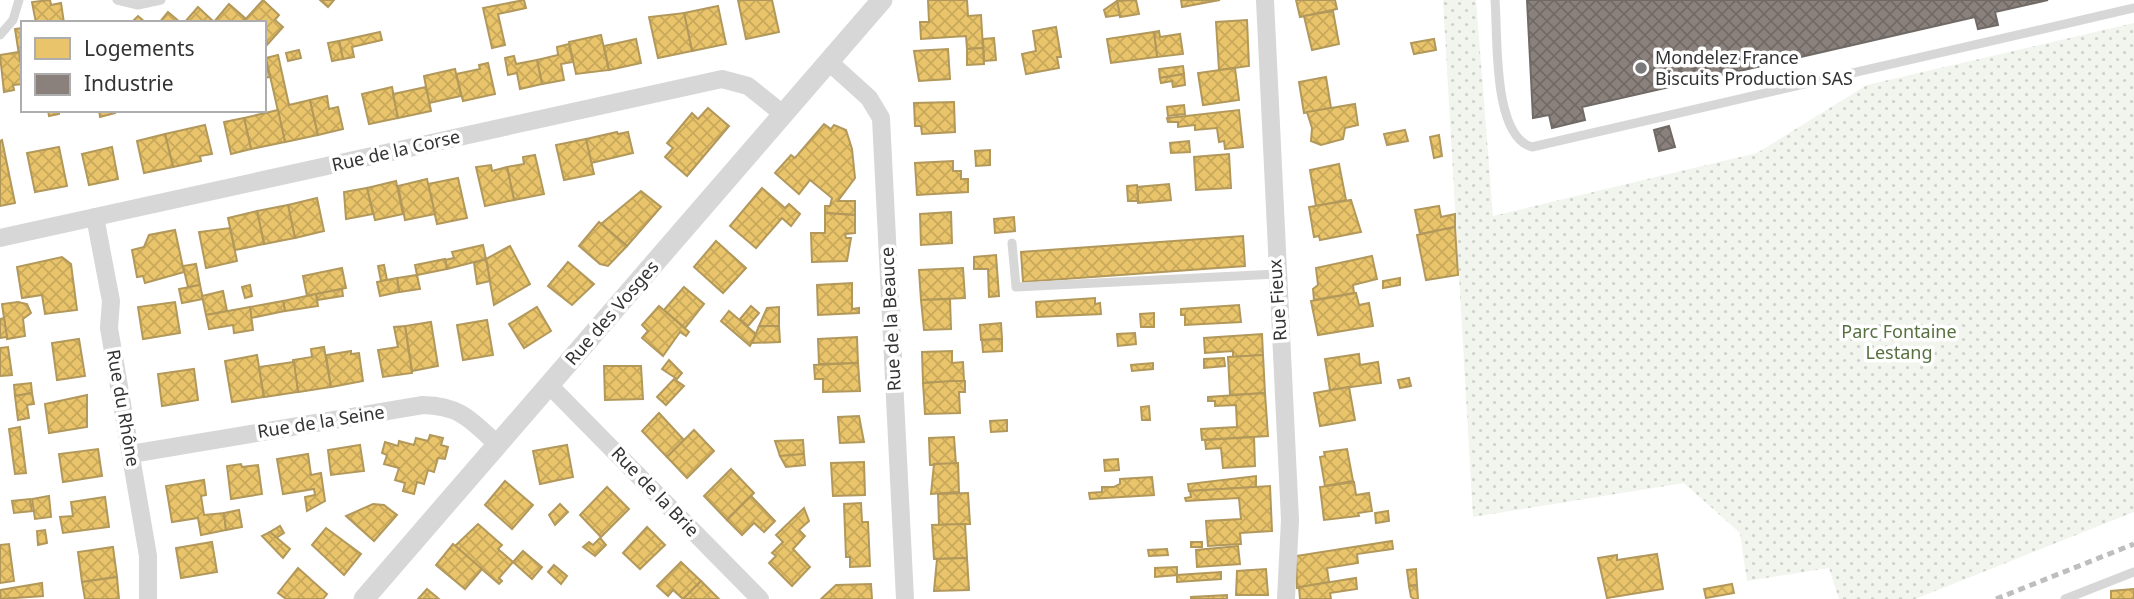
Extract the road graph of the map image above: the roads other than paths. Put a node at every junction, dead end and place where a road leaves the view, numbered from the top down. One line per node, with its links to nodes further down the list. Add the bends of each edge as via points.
1 (19, 0): 10 (lane, via 13,20)
2 (117, 0): 3 (lane, via 138,5)
3 (161, 0)
4 (871, 0): 9 (street, Rue des Vosges)
5 (882, 0): 9 (street, Rue des Vosges)
6 (1265, 0): 16 (street, Rue Fieux)
7 (1495, 0): 8 (lane, via 1503,111 1522,145 1532,147)
8 (2134, 8)
9 (858, 26): 11 (street, Rue des Vosges)
10 (0, 36)
11 (828, 61): 12 (street, Rue des Vosges); 24 (street, Rue de la Beauce, via 869,98 881,118)
12 (783, 114): 13 (street, Rue de la Corse, via 748,86 722,79); 17 (street, Rue des Vosges)
13 (95, 217): 14 (street, Rue de la Corse); 19 (street, Rue du Rhône)
14 (0, 237)
15 (1012, 243): 16 (lane, via 1016,287)
16 (1276, 274): 25 (street, Rue Fieux, via 1290,520)
17 (550, 386): 18 (street, Rue des Vosges); 23 (street, Rue de la Brie)
18 (498, 446): 19 (street, Rue de la Seine, via 460,412 423,405); 22 (street, Rue des Vosges)
19 (131, 454): 21 (street, Rue du Rhône, via 148,556)
20 (2134, 572): 26 (lane)
21 (148, 599)
22 (364, 599)
23 (760, 599)
24 (905, 599)
25 (1286, 599)
26 (2065, 599)

